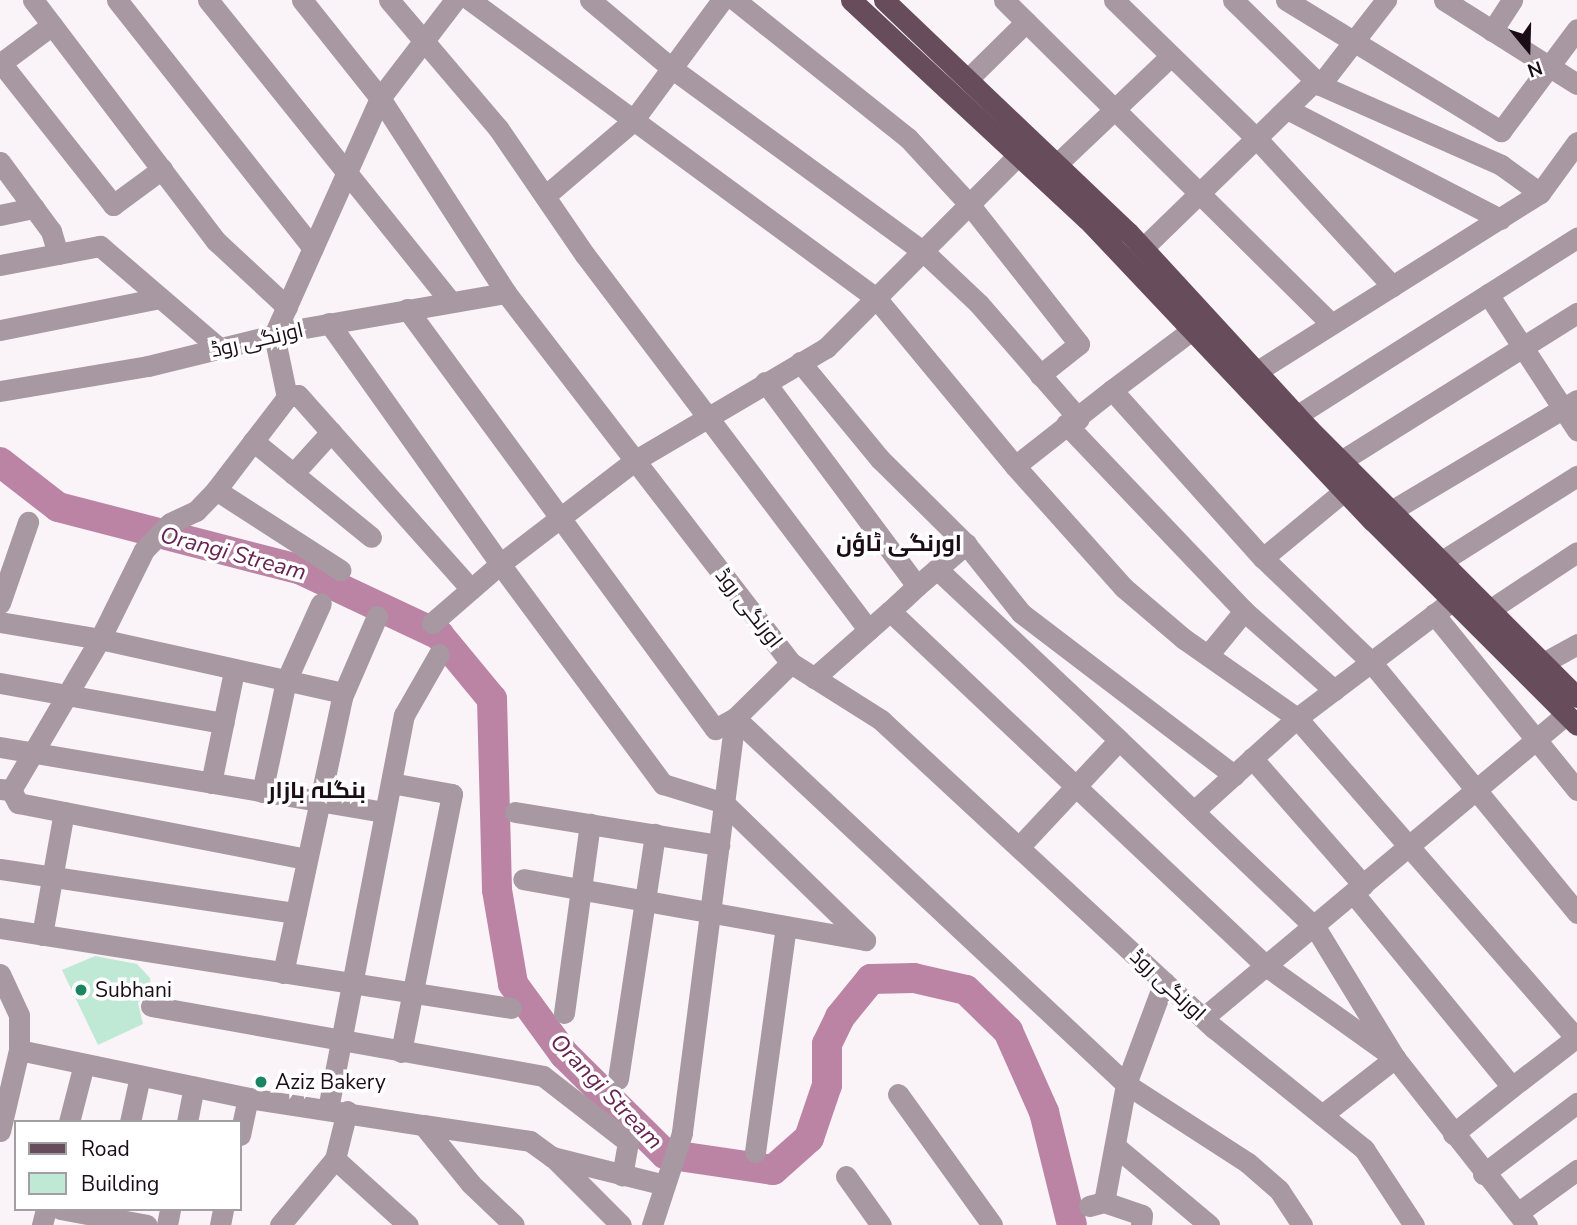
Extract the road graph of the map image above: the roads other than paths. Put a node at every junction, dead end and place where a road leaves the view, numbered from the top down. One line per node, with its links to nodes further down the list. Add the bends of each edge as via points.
1 (33, 0): 21 (street)
2 (117, 0): 51 (street)
3 (208, 0): 42 (street)
4 (302, 0): 32 (street)
5 (389, 0): 24 (street)
6 (455, 0): 24 (street)
7 (470, 0): 35 (street)
8 (590, 0): 27 (street)
9 (722, 0): 27 (street)
10 (735, 0): 46 (street, via 908,138)
11 (851, 0): 38 (main road)
12 (884, 0): 29 (main road)
13 (1004, 0): 20 (street)
14 (1114, 0): 26 (street)
15 (1233, 0): 30 (street)
16 (1286, 0): 25 (street)
17 (1386, 0): 25 (street)
18 (1444, 0): 23 (street)
19 (1513, 0): 23 (street)
20 (1026, 22): 29 (street); 34 (street)
21 (52, 25): 41 (street); 41 (street, via 1,63 113,205)
22 (1577, 29): 28 (street)
23 (1492, 31): 28 (street)
24 (421, 40): 32 (street); 45 (street, via 498,128)
25 (1359, 40): 28 (street, via 1501,131); 30 (street)
26 (1171, 56): 34 (street); 36 (street)
27 (670, 67): 35 (street); 53 (street)
28 (1550, 67): 31 (street)
29 (970, 78): 40 (main road)
30 (1318, 82): 33 (street); 43 (street, via 1501,165)
31 (1577, 84)
32 (380, 98): 42 (street); 57 (street)
33 (1287, 109): 36 (street); 49 (street)
34 (1114, 110): 40 (street); 44 (street)
35 (632, 122): 45 (street); 60 (street)
36 (1256, 139): 44 (street); 56 (street)
37 (1577, 142): 43 (street)
38 (1018, 155): 46 (street); 68 (main road, via 1087,219)
39 (0, 162): 47 (street)
40 (1057, 164): 52 (main road)
41 (162, 169): 62 (street, via 216,241)
42 (347, 169): 51 (street); 61 (street)
43 (1541, 193): 49 (street)
44 (1199, 194): 52 (street); 66 (street)
45 (545, 196): 80 (street)
46 (969, 204): 53 (street); 74 (street, via 1079,344)
47 (34, 208): 48 (street); 54 (street, via 51,231)
48 (0, 215)
49 (1500, 219): 56 (street)
50 (1577, 238): 58 (street)
51 (313, 248): 62 (street)
52 (1143, 248): 73 (main road)
53 (924, 252): 60 (street); 74 (street, via 979,304)
54 (58, 254): 55 (street); 59 (street, via 100,246)
55 (0, 265)
56 (1392, 286): 66 (street)
57 (506, 293): 61 (street, اورنگی روڈ); 86 (street, اورنگی روڈ)
58 (1488, 295): 71 (street); 81 (street)
59 (160, 298): 67 (street); 70 (street)
60 (876, 298): 72 (street, via 826,348); 88 (street)
61 (450, 301): 63 (street, اورنگی روڈ)
62 (286, 307): 69 (street)
63 (407, 309): 65 (street, اورنگی روڈ); 94 (street)
64 (1577, 313): 71 (street)
65 (328, 323): 69 (street, اورنگی روڈ); 101 (street)
66 (1331, 324): 73 (street)
67 (0, 330)
68 (1192, 330): 76 (street); 92 (main road)
69 (274, 335): 70 (street, اورنگی روڈ); 78 (street)
70 (219, 348): 77 (street, اورنگی روڈ, via 148,366)
71 (1522, 348): 79 (street); 87 (street)
72 (800, 362): 75 (street); 97 (street, via 880,459)
73 (1256, 372): 81 (main road)
74 (1040, 375): 82 (street)
75 (765, 382): 80 (street); 104 (street)
76 (1112, 390): 82 (street); 99 (street)
77 (0, 391)
78 (287, 397): 84 (street, via 298,395); 85 (street)
79 (1569, 404): 83 (street); 93 (street)
80 (706, 415): 86 (street); 116 (street)
81 (1296, 416): 87 (main road)
82 (1072, 422): 88 (street); 111 (street)
83 (1577, 429)
84 (331, 432): 89 (street); 105 (street)
85 (253, 441): 89 (street); 91 (street)
86 (634, 461): 94 (street); 123 (street, اورنگی روڈ)
87 (1341, 461): 93 (main road)
88 (1015, 466): 120 (street, via 1124,588)
89 (293, 474): 96 (street)
90 (1577, 476): 100 (street)
91 (216, 490): 103 (street); 117 (street, via 144,550)
92 (1344, 491): 99 (street); 106 (main road)
93 (1391, 511): 100 (main road)
94 (560, 519): 101 (street); 132 (street, via 715,729)
95 (28, 522): 107 (street)
96 (371, 537)
97 (966, 544): 102 (street); 140 (street, via 1021,612)
98 (1577, 552): 109 (street)
99 (1263, 558): 121 (street)
100 (1442, 561): 109 (main road)
101 (500, 564): 105 (street); 149 (street, via 663,784)
102 (937, 569): 104 (street); 135 (street)
103 (340, 570)
104 (917, 586): 110 (street)
105 (471, 589): 115 (street)
106 (1453, 600): 112 (street); 131 (main road)
107 (0, 603)
108 (321, 603): 126 (street)
109 (1491, 609): 122 (main road)
110 (890, 611): 116 (street); 143 (street)
111 (1244, 611): 120 (street); 128 (street)
112 (1434, 614): 121 (street); 136 (street)
113 (377, 616): 129 (street)
114 (0, 622): 117 (street)
115 (432, 623)
116 (869, 630): 125 (street)
117 (100, 639): 124 (street); 130 (street)
118 (1577, 645): 122 (street)
119 (439, 654): 142 (street, via 404,715)
120 (1208, 655): 133 (street)
121 (1371, 662): 128 (street); 146 (street)
122 (1545, 662): 131 (main road)
123 (791, 663): 125 (street, اورنگی روڈ); 132 (street)
124 (233, 671): 126 (street); 134 (street)
125 (814, 678): 158 (street, اورنگی روڈ, via 881,720)
126 (286, 681): 129 (street); 147 (street)
127 (0, 683): 130 (street)
128 (1334, 690): 133 (street)
129 (343, 693): 148 (street)
130 (66, 695): 134 (street); 138 (street)
131 (1573, 712): 136 (street)
132 (736, 718): 149 (street); 191 (street)
133 (1297, 718): 139 (street); 156 (street)
134 (223, 723): 141 (street)
135 (1119, 740): 143 (street); 150 (street)
136 (1536, 740): 145 (street); 146 (street)
137 (0, 747): 138 (street)
138 (31, 752): 141 (street); 144 (street)
139 (1252, 758): 140 (street); 163 (street)
140 (1234, 775): 150 (street)
141 (211, 783): 147 (street)
142 (391, 783): 152 (street); 178 (street, via 452,794)
143 (1077, 786): 158 (street); 173 (street)
144 (6, 789): 151 (street, via 18,803)
145 (1577, 790)
146 (1475, 791): 156 (street); 167 (street)
147 (262, 792): 148 (street)
148 (320, 801): 152 (street); 159 (street)
149 (724, 803): 157 (street); 169 (street, via 865,940)
150 (1194, 811): 170 (street)
151 (64, 812): 159 (street); 161 (street)
152 (385, 812): 177 (street)
153 (515, 812): 154 (street)
154 (590, 824): 155 (street); 164 (street)
155 (655, 834): 157 (street); 165 (street)
156 (1410, 844): 163 (street); 183 (street)
157 (719, 845): 168 (street)
158 (1019, 847): 176 (street, اورنگی روڈ)
159 (307, 859): 166 (street)
160 (0, 869): 161 (street)
161 (51, 877): 166 (street); 172 (street)
162 (523, 879): 164 (street)
163 (1358, 890): 170 (street); 193 (street)
164 (581, 891): 165 (street); 181 (street)
165 (646, 902): 168 (street); 190 (street)
166 (296, 913): 174 (street)
167 (1577, 913)
168 (710, 915): 169 (street); 214 (street, via 682,1133)
169 (786, 927): 207 (street)
170 (1315, 927): 173 (street); 187 (street)
171 (0, 928): 172 (street)
172 (42, 935): 174 (street)
173 (1266, 966): 182 (street); 187 (street)
174 (283, 973): 177 (street)
175 (0, 974): 185 (street, via 19,1015)
176 (1164, 982): 182 (street, اورنگی روڈ); 191 (street)
177 (352, 984): 178 (street); 184 (street)
178 (410, 993): 180 (street); 186 (street)
179 (151, 1006): 184 (street)
180 (511, 1008)
181 (564, 1013)
182 (1203, 1018): 198 (street, اورنگی روڈ)
183 (1576, 1037): 193 (street)
184 (341, 1041): 186 (street); 197 (street)
185 (19, 1050): 188 (street); 204 (street)
186 (401, 1052): 212 (street, via 542,1076 628,1142)
187 (1395, 1058): 198 (street); 205 (street)
188 (83, 1064): 189 (street); 199 (street)
189 (140, 1076): 192 (street); 200 (street)
190 (618, 1079)
191 (1126, 1084): 206 (street); 228 (street, via 1248,1163 1279,1190)
192 (194, 1087): 195 (street); 201 (street)
193 (1512, 1087): 205 (street)
194 (898, 1094): 225 (street)
195 (248, 1098): 197 (street); 203 (street)
196 (1577, 1103): 211 (street)
197 (337, 1110): 202 (street); 209 (street)
198 (1322, 1115): 229 (street, اورنگی روڈ, via 1364,1149)
199 (69, 1120)
200 (130, 1120)
201 (187, 1120)
202 (423, 1125): 208 (street, via 530,1141); 221 (street, via 471,1184)
203 (242, 1126)
204 (0, 1131)
205 (1453, 1134): 211 (street)
206 (1115, 1146): 226 (street, via 1097,1204 1142,1215); 227 (street)
207 (755, 1152)
208 (552, 1157): 212 (street); 222 (street)
209 (335, 1159): 219 (street); 220 (street)
210 (1577, 1170): 217 (street)
211 (1483, 1174): 217 (street)
212 (622, 1175): 214 (street)
213 (846, 1176): 224 (street)
214 (665, 1185): 223 (street)
215 (72, 1211): 216 (street)
216 (109, 1217): 218 (street)
217 (1523, 1218)
218 (147, 1225)
219 (280, 1225)
220 (408, 1225)
221 (514, 1225)
222 (621, 1225)
223 (652, 1225)
224 (881, 1225)
225 (992, 1225)
226 (1141, 1225)
227 (1209, 1225)
228 (1302, 1225)
229 (1414, 1225)

